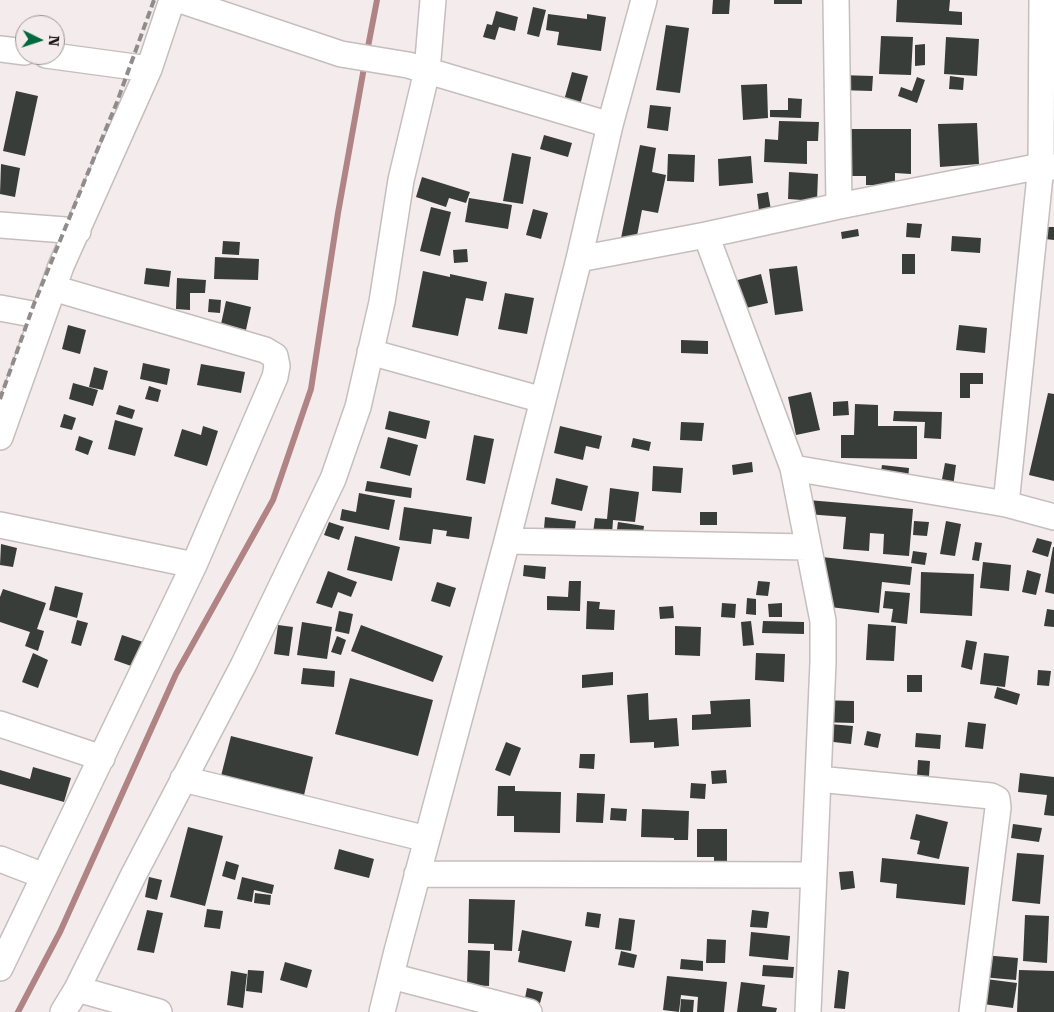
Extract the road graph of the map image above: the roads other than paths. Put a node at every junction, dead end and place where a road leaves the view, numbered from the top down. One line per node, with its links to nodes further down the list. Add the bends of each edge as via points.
1 (172, 0): 11 (street)
2 (180, 0): 10 (street, via 342,54)
3 (433, 0): 10 (street)
4 (644, 0): 12 (street)
5 (836, 0): 14 (street)
6 (1042, 0): 13 (street)
7 (0, 49): 8 (street)
8 (15, 51)
9 (65, 58): 11 (street)
10 (417, 68): 12 (street); 22 (street, via 382,302)
11 (148, 69): 16 (street)
12 (610, 126): 18 (street)
13 (1047, 167): 14 (street); 26 (street)
14 (839, 206): 17 (street)
15 (0, 225): 16 (street)
16 (78, 231): 19 (street)
17 (706, 235): 18 (street); 25 (street)
18 (579, 259): 23 (street)
19 (53, 288): 21 (street); 31 (street, via 265,350 275,356 275,377)
20 (0, 308): 21 (street)
21 (44, 316): 24 (street)
22 (370, 352): 23 (street); 34 (street, via 358,407 332,479 243,666)
23 (543, 400): 29 (street)
24 (0, 437)
25 (793, 468): 26 (street); 30 (street)
26 (1006, 504): 27 (street)
27 (1054, 517)
28 (0, 525): 31 (street)
29 (507, 541): 30 (street); 36 (street)
30 (807, 547): 35 (street, via 823,621)
31 (194, 565): 33 (street)
32 (0, 724): 33 (street)
33 (102, 758): 40 (street)
34 (183, 779): 36 (street); 43 (street)
35 (818, 779): 39 (street); 50 (street, via 997,799)
36 (427, 839): 38 (street)
37 (0, 859): 40 (street)
38 (417, 874): 39 (street); 42 (street)
39 (812, 875): 49 (street)
40 (44, 876): 41 (street)
41 (0, 968)
42 (391, 976): 44 (street); 47 (street)
43 (77, 989): 45 (street); 46 (street)
44 (466, 1004): 48 (street)
45 (63, 1012)
46 (158, 1012)
47 (382, 1012)
48 (529, 1012)
49 (808, 1012)
50 (972, 1012)

